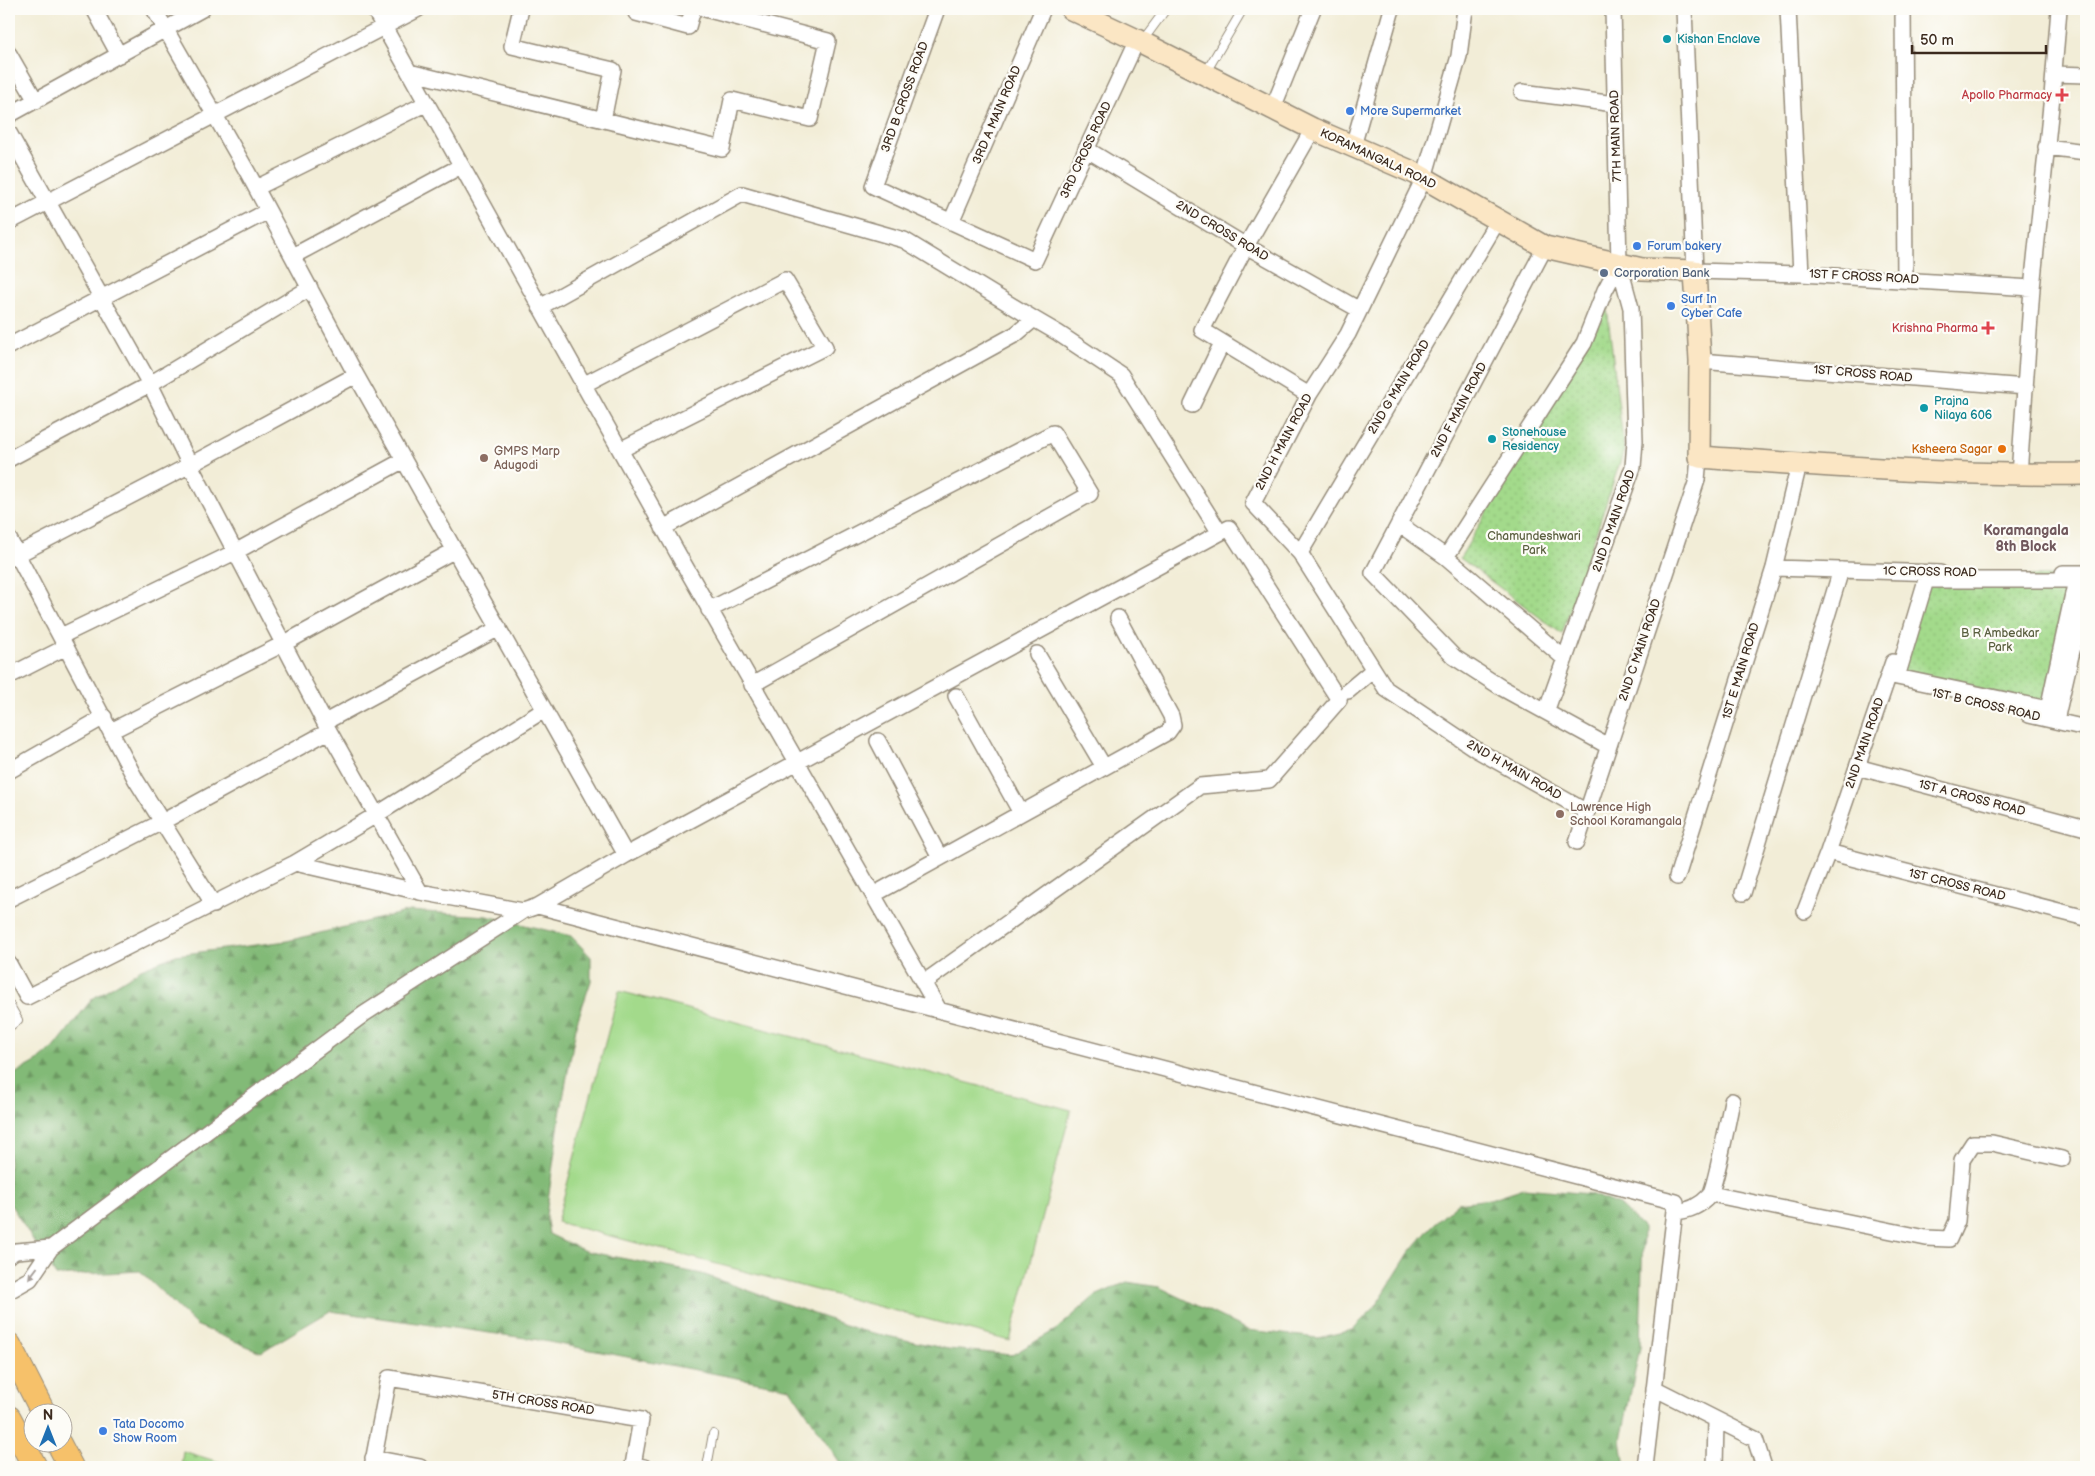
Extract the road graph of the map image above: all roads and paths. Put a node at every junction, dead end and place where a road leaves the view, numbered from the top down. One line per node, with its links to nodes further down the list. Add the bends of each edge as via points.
1 (94, 9): 27 (street)
2 (154, 9): 24 (street)
3 (202, 9): 24 (street)
4 (374, 9): 23 (street)
5 (418, 9): 23 (street)
6 (521, 9): 39 (street, via 512,46 614,70)
7 (637, 9): 8 (street, via 636,13 688,27)
8 (693, 9)
9 (705, 9): 39 (street, via 828,41 810,119 732,100 722,149)
10 (937, 9): 53 (street, 3RD B CROSS ROAD, via 873,186)
11 (1043, 9): 53 (street, 3RD A MAIN ROAD)
12 (1071, 9): 25 (street, KORAMANGALA ROAD)
13 (1166, 9): 25 (lane)
14 (1243, 9): 29 (lane)
15 (1312, 9): 36 (street)
16 (1392, 9): 42 (street)
17 (1465, 9): 47 (street, 2ND H MAIN ROAD, via 1459,56)
18 (1612, 9): 35 (street, 7TH MAIN ROAD)
19 (1684, 9): 58 (street)
20 (1788, 9): 59 (street)
21 (1903, 9): 60 (street)
22 (2055, 10): 30 (street)
23 (384, 26): 28 (street); 37 (street)
24 (166, 27): 27 (street); 37 (street)
25 (1140, 41): 29 (street, KORAMANGALA ROAD); 44 (street, 3RD CROSS ROAD)
26 (9, 54): 33 (street)
27 (119, 55): 33 (street)
28 (409, 72): 34 (street); 39 (street)
29 (1205, 74): 36 (street, KORAMANGALA ROAD)
30 (2054, 74): 31 (street); 43 (street)
31 (2086, 75)
32 (1522, 92): 35 (street)
33 (36, 101): 38 (street)
34 (426, 103): 46 (street); 48 (street)
35 (1615, 104): 57 (street, 7TH MAIN ROAD)
36 (1273, 108): 40 (street, KORAMANGALA ROAD)
37 (215, 114): 48 (street); 49 (street)
38 (9, 115)
39 (603, 120)
40 (1314, 129): 42 (street, KORAMANGALA ROAD); 54 (street)
41 (9, 133): 49 (street)
42 (1353, 146): 47 (street, KORAMANGALA ROAD)
43 (2046, 147): 45 (street); 62 (street)
44 (1086, 150): 53 (street, 3RD CROSS ROAD, via 1035,260); 54 (street, 2ND CROSS ROAD)
45 (2086, 152)
46 (461, 166): 56 (street); 64 (street)
47 (1424, 178): 51 (street, KORAMANGALA ROAD); 65 (street, 2ND H MAIN ROAD)
48 (256, 188): 50 (street)
49 (47, 201): 52 (street); 63 (street)
50 (268, 211): 56 (street); 63 (street)
51 (1498, 220): 55 (street, KORAMANGALA ROAD); 90 (street, 2ND G MAIN ROAD)
52 (9, 222)
53 (952, 222)
54 (1246, 246): 65 (street, 2ND CROSS ROAD); 67 (street, via 1202,330)
55 (1545, 247): 57 (street, KORAMANGALA ROAD); 84 (street, 2ND F MAIN ROAD)
56 (293, 256): 61 (street)
57 (1619, 264): 58 (street, KORAMANGALA ROAD, via 1642,269); 92 (street, via 1584,343); 105 (street, 2ND D MAIN ROAD, via 1632,308 1634,468)
58 (1695, 271): 59 (street, 1ST F CROSS ROAD); 69 (street)
59 (1801, 274): 60 (street, 1ST F CROSS ROAD)
60 (1905, 279): 62 (street, 1ST F CROSS ROAD)
61 (310, 288): 70 (street); 71 (street)
62 (2032, 288): 73 (street)
63 (101, 297): 68 (street); 71 (street)
64 (540, 307): 66 (street, via 742,194 904,240); 72 (street)
65 (1358, 309): 74 (street, 2ND H MAIN ROAD, via 1348,334)
66 (1034, 319): 85 (street, via 1016,334); 86 (street, via 1121,375)
67 (1222, 343): 74 (street); 75 (street)
68 (9, 346)
69 (1700, 361): 73 (street, 1ST CROSS ROAD); 77 (street)
70 (356, 375): 79 (street); 81 (street)
71 (150, 384): 78 (street); 81 (street)
72 (583, 385): 76 (street); 76 (street, via 785,280 825,347)
73 (2026, 387): 83 (street)
74 (1309, 395): 90 (street, 2ND H MAIN ROAD, via 1253,503)
75 (1192, 405)
76 (620, 450): 85 (street)
77 (1699, 456): 80 (street); 120 (street, 2ND C MAIN ROAD, via 1697,480)
78 (9, 459)
79 (404, 460): 88 (street); 89 (street)
80 (1799, 464): 83 (street); 93 (street, 1ST E MAIN ROAD)
81 (190, 465): 89 (street); 91 (street)
82 (2086, 474): 83 (street)
83 (2019, 475)
84 (1399, 524): 92 (street); 114 (street, 2ND F MAIN ROAD, via 1373,573 1454,657)
85 (663, 528): 98 (street)
86 (1220, 533): 121 (street); 146 (street, via 1229,528 1339,700 1269,780 1200,786)
87 (9, 539): 91 (street)
88 (455, 550): 101 (street); 103 (street)
89 (235, 552): 102 (street); 103 (street)
90 (1300, 553): 106 (street, 2ND H MAIN ROAD)
91 (12, 557): 102 (street)
92 (1446, 557): 105 (street)
93 (1774, 568): 94 (street, 1C CROSS ROAD); 135 (street, 1ST E MAIN ROAD)
94 (1841, 570): 95 (street, 1C CROSS ROAD); 137 (street)
95 (1923, 573): 96 (street, 1C CROSS ROAD); 109 (street, 2ND MAIN ROAD)
96 (2086, 573)
97 (2086, 590): 100 (street)
98 (709, 610): 110 (street); 110 (street, via 1053,433 1090,494)
99 (1118, 618): 122 (street, via 1173,725 1168,732)
100 (2083, 627): 115 (street)
101 (499, 628): 113 (street); 117 (street)
102 (64, 642): 108 (street); 116 (street)
103 (283, 644): 116 (street); 117 (street)
104 (1037, 654): 122 (street)
105 (1565, 659): 114 (street, 2ND D MAIN ROAD)
106 (1373, 670): 111 (street); 125 (street, 2ND H MAIN ROAD, via 1386,688 1477,750)
107 (1899, 670): 107 (street, via 1926,580 2076,580 2048,709 1897,677)
108 (9, 676)
109 (1886, 682): 115 (street, 1ST B CROSS ROAD); 123 (street, 2ND MAIN ROAD)
110 (752, 685): 121 (street)
111 (1348, 692)
112 (956, 696): 126 (street)
113 (544, 710): 127 (street); 132 (street)
114 (1546, 712): 120 (street)
115 (2055, 721): 118 (street, 1ST B CROSS ROAD)
116 (107, 724): 124 (street); 128 (street)
117 (327, 727): 127 (street); 128 (street)
118 (2086, 728)
119 (878, 741): 133 (street)
120 (1608, 746): 125 (street, 2ND C MAIN ROAD)
121 (796, 762): 132 (street); 138 (street)
122 (1104, 767): 126 (street)
123 (1857, 767): 129 (street, 1ST A CROSS ROAD); 131 (street, 2ND MAIN ROAD)
124 (9, 771)
125 (1586, 812): 130 (street, 2ND C MAIN ROAD)
126 (1021, 813): 133 (street)
127 (376, 815): 134 (street); 136 (street)
128 (162, 822): 139 (street); 140 (street)
129 (2086, 828)
130 (1577, 842)
131 (1828, 852): 143 (street, 2ND MAIN ROAD); 144 (street, 1ST CROSS ROAD)
132 (626, 855): 141 (street)
133 (940, 858): 138 (street)
134 (295, 863): 136 (street); 140 (street)
135 (1677, 877)
136 (420, 892): 142 (street)
137 (1743, 893)
138 (873, 895): 146 (street)
139 (9, 899)
140 (214, 905): 145 (street, via 27,997)
141 (538, 906): 142 (street); 148 (street)
142 (523, 911): 154 (street, via 364,1014)
143 (1805, 911)
144 (2086, 918)
145 (9, 964)
146 (923, 983): 148 (street)
147 (9, 1004): 149 (lane, via 18,1020)
148 (939, 1010): 153 (street, via 1676,1202)
149 (9, 1026)
150 (1732, 1101): 152 (street)
151 (2062, 1159): 152 (street, via 1992,1143 1974,1143 1962,1160 1957,1221 1948,1239 1926,1238)
152 (1711, 1194): 153 (street, via 1698,1206)
153 (1675, 1212): 158 (street)
154 (51, 1248): 155 (street, via 16,1251); 156 (street, one-way to 156, via 30,1279)
155 (9, 1255)
156 (9, 1291)
157 (9, 1345): 159 (main road)
158 (1654, 1388): 161 (street); 170 (street)
159 (39, 1404)
160 (9, 1418): 165 (main road)
161 (1716, 1421): 171 (street); 172 (street, via 1755,1439)
162 (714, 1434): 169 (lane)
163 (64, 1454): 166 (main road)
164 (372, 1462): 167 (street); 168 (street, 5TH CROSS ROAD, via 388,1378 641,1420 634,1465)
165 (35, 1467)
166 (71, 1467)
167 (420, 1467)
168 (644, 1467)
169 (707, 1467)
170 (1645, 1467)
171 (1715, 1467)
172 (1764, 1467)

